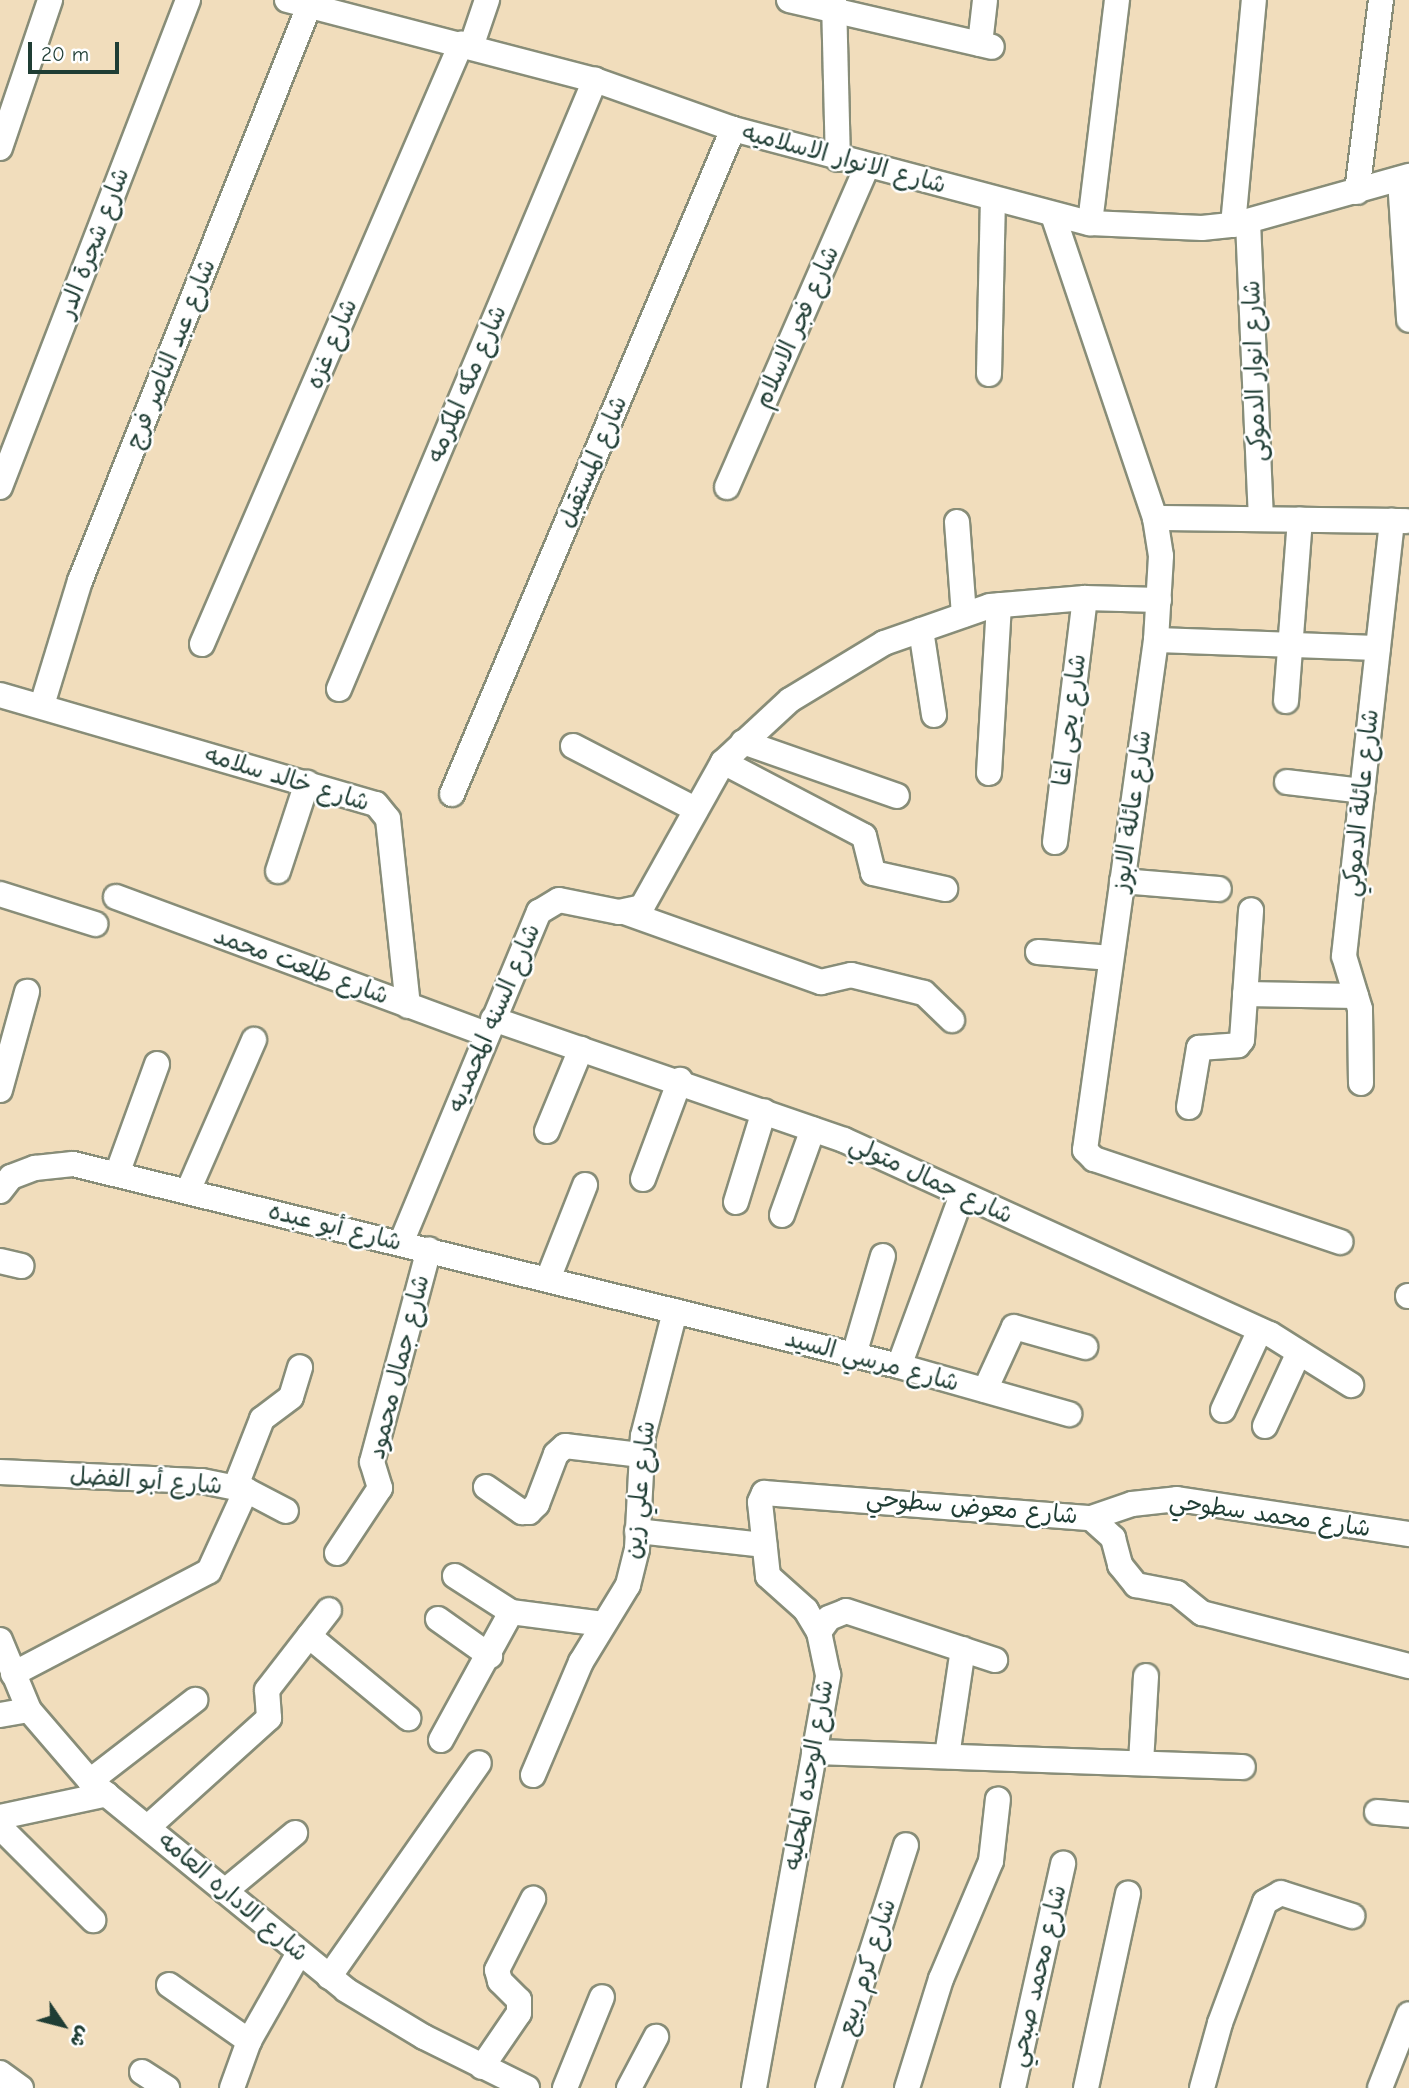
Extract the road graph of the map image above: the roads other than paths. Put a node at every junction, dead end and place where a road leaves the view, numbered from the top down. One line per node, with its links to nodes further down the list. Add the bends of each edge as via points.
1 (50, 0): 14 (street)
2 (188, 0): 25 (street, شارع شجرة الدر)
3 (487, 0): 11 (street, شارع غزه)
4 (789, 0): 10 (street)
5 (985, 0): 10 (street, via 986,46)
6 (1117, 0): 21 (street)
7 (1254, 0): 22 (street, شارع انوار الدموكى)
8 (1381, 0): 18 (street)
9 (298, 3): 11 (street, شارع الانوار الاسلاميه); 44 (street, شارع عبد الناصر فرج, via 80,581)
10 (834, 5): 15 (street)
11 (466, 46): 12 (street, شارع الانوار الاسلاميه); 38 (street, شارع غزه)
12 (595, 79): 13 (street, شارع الانوار الاسلاميه); 41 (street, شارع مكه المكرمه)
13 (733, 129): 15 (street, شارع الانوار الاسلاميه); 53 (street, شارع المستقبل)
14 (0, 148)
15 (838, 159): 16 (street, شارع الانوار الاسلاميه)
16 (867, 166): 19 (street, شارع الانوار الاسلاميه); 26 (street, شارع فجر الاسلام)
17 (1405, 177): 18 (street, شارع الانوار الاسلاميه); 23 (street)
18 (1357, 192): 22 (street, شارع الانوار الاسلاميه)
19 (993, 199): 20 (street, شارع الانوار الاسلاميه); 24 (street)
20 (1053, 215): 21 (street, شارع الانوار الاسلاميه); 27 (street, شارع عائلة الابوز)
21 (1090, 223): 22 (street, شارع الانوار الاسلاميه, via 1202,228)
22 (1241, 224): 28 (street, شارع انوار الدموكى)
23 (1409, 320)
24 (989, 374)
25 (0, 487)
26 (727, 487)
27 (1155, 519): 28 (street); 33 (street, شارع عائلة الابوز, via 1161,556)
28 (1261, 519): 29 (street)
29 (1300, 520): 30 (street); 39 (street)
30 (1400, 521): 40 (street, شارع عائلة الدموكي)
31 (957, 522): 35 (street)
32 (1085, 598): 33 (street); 34 (street); 56 (street, شارع يحى اغا)
33 (1160, 600): 37 (street, شارع عائلة الابوز)
34 (999, 605): 35 (street); 49 (street)
35 (964, 615): 36 (street)
36 (920, 630): 45 (street); 46 (street, via 884,643 790,700)
37 (1156, 640): 39 (street); 58 (street, شارع عائلة الابوز)
38 (202, 644)
39 (1290, 645): 40 (street); 43 (street)
40 (1378, 648): 52 (street, شارع عائلة الدموكي)
41 (339, 689)
42 (0, 695): 44 (street, شارع خالد سلامه)
43 (1286, 701)
44 (42, 705): 51 (street, شارع خالد سلامه)
45 (934, 715)
46 (743, 742): 48 (street); 54 (street)
47 (573, 746): 55 (street)
48 (723, 762): 55 (street); 59 (street, via 864,836 873,873)
49 (989, 773)
50 (1287, 782): 52 (street)
51 (307, 783): 57 (street); 71 (street, شارع خالد سلامه, via 376,804 388,819)
52 (1362, 791): 70 (street, شارع عائلة الدموكي, via 1344,956)
53 (452, 794)
54 (897, 796)
55 (695, 809): 64 (street, via 647,902)
56 (1055, 842)
57 (278, 871)
58 (1122, 881): 60 (street); 67 (street, شارع عائلة الابوز)
59 (946, 889)
60 (1219, 889)
61 (0, 894): 65 (street)
62 (116, 897): 71 (street, شارع طلعت محمد)
63 (1251, 910): 69 (street)
64 (627, 913): 72 (street, شارع السنه المحمديه, via 821,982 851,975 924,993); 73 (street, شارع السنه المحمديه, via 559,900 548,905 533,921)
65 (95, 924)
66 (1038, 952): 67 (street)
67 (1111, 958): 92 (street, شارع عائلة الابوز, via 1087,1154)
68 (27, 992): 79 (street)
69 (1245, 994): 70 (street); 80 (street, via 1242,1040 1238,1045 1199,1048)
70 (1356, 996): 78 (street, شارع عائلة الدموكي, via 1362,1028)
71 (408, 1006): 73 (street, شارع طلعت محمد)
72 (952, 1020)
73 (490, 1027): 75 (street, شارع جمال متولي); 93 (street, شارع السنه المحمديه)
74 (254, 1041): 88 (street)
75 (581, 1049): 77 (street, شارع جمال متولي); 83 (street)
76 (157, 1064): 84 (street)
77 (680, 1080): 81 (street, شارع جمال متولي); 85 (street)
78 (1361, 1083)
79 (0, 1090)
80 (1189, 1107)
81 (764, 1111): 82 (street, شارع جمال متولي); 90 (street)
82 (813, 1129): 89 (street, شارع جمال متولي); 91 (street)
83 (547, 1131)
84 (117, 1174): 87 (street, شارع أبو عبده, via 73,1164 35,1168 11,1177); 88 (street, شارع أبو عبده)
85 (643, 1179)
86 (585, 1185): 96 (street)
87 (0, 1191)
88 (188, 1191): 93 (street, شارع أبو عبده)
89 (962, 1195): 98 (street, شارع جمال متولي); 102 (street)
90 (736, 1202)
91 (782, 1215)
92 (1340, 1242)
93 (401, 1243): 94 (street, شارع أبو عبده)
94 (429, 1250): 96 (street, شارع أبو عبده); 119 (street, شارع جمال محمود, via 372,1462 380,1488)
95 (883, 1256): 101 (street)
96 (548, 1279): 97 (street, شارع أبو عبده)
97 (675, 1311): 101 (street, شارع مرسي السيد); 109 (street, شارع علي زين)
98 (1260, 1329): 100 (street, شارع جمال متولي); 106 (street)
99 (1085, 1346): 105 (street, via 1014,1327)
100 (1299, 1352): 104 (street, شارع جمال متولي); 108 (street)
101 (854, 1355): 102 (street, شارع مرسي السيد)
102 (899, 1366): 105 (street, شارع مرسي السيد)
103 (300, 1367): 112 (street, via 291,1397 262,1419)
104 (1351, 1385)
105 (985, 1390): 107 (street, شارع مرسي السيد)
106 (1223, 1410)
107 (1069, 1414)
108 (1265, 1426)
109 (641, 1455): 111 (street, via 565,1446 556,1454 537,1504 529,1512 522,1512); 116 (street, شارع علي زين)
110 (0, 1472): 112 (street, شارع أبو الفضل, via 202,1481)
111 (486, 1487)
112 (240, 1489): 114 (street, شارع أبو الفضل); 132 (street, via 209,1571)
113 (774, 1491): 115 (street, شارع معوض سطوحي); 118 (street, شارع الوحده المحليه, via 760,1498)
114 (286, 1511)
115 (1091, 1518): 117 (street, شارع محمد سطوحي, via 1132,1504 1177,1499); 131 (street, شارع معوض سطوحي, via 1113,1538 1120,1565 1136,1585 1177,1593 1202,1613)
116 (637, 1531): 118 (street); 124 (street, شارع علي زين, via 628,1585)
117 (1409, 1534)
118 (764, 1545): 125 (street, شارع الوحده المحليه, via 772,1584 806,1610)
119 (337, 1553)
120 (455, 1576): 122 (street)
121 (329, 1610): 126 (street)
122 (511, 1612): 124 (street); 129 (street)
123 (438, 1619): 129 (street)
124 (603, 1624): 144 (street, شارع علي زين, via 581,1662)
125 (819, 1632): 128 (street, via 829,1618 846,1611); 139 (street, شارع الوحده المحليه, via 828,1675)
126 (309, 1636): 137 (street); 150 (street, via 267,1690 269,1718)
127 (0, 1640): 132 (street, شارع الاداره العامه)
128 (963, 1649): 130 (street); 140 (street)
129 (490, 1656): 138 (street)
130 (995, 1660)
131 (1409, 1667)
132 (13, 1674): 135 (street, شارع الاداره العامه)
133 (1146, 1676): 142 (street)
134 (195, 1700): 145 (street)
135 (29, 1710): 136 (street); 145 (street, شارع الاداره العامه)
136 (0, 1715)
137 (408, 1718)
138 (441, 1740)
139 (814, 1752): 140 (street); 176 (street, شارع الوحده المحليه)
140 (947, 1756): 142 (street)
141 (479, 1763): 161 (street)
142 (1141, 1763): 143 (street)
143 (1243, 1767)
144 (533, 1774)
145 (98, 1788): 149 (street); 150 (street, شارع الاداره العامه)
146 (999, 1799): 178 (street, via 990,1861 941,1979)
147 (1377, 1812): 148 (street)
148 (1409, 1815)
149 (0, 1817)
150 (148, 1827): 155 (street, شارع الاداره العامه)
151 (0, 1828): 159 (street)
152 (295, 1833): 155 (street)
153 (906, 1845): 177 (street, شارع كرم ربيع)
154 (1063, 1864): 179 (street, شارع محمد صبحي)
155 (225, 1891): 160 (street, شارع الاداره العامه)
156 (1128, 1892): 180 (street)
157 (533, 1899): 167 (street, via 497,1970 519,2000 519,2013)
158 (1352, 1916): 181 (street, via 1282,1894 1265,1902 1220,2023)
159 (93, 1920)
160 (299, 1953): 161 (street, شارع الاداره العامه); 166 (street)
161 (329, 1977): 167 (street, شارع الاداره العامه)
162 (169, 1986): 166 (street)
163 (602, 1997): 174 (street)
164 (1408, 2018): 182 (street)
165 (656, 2037): 175 (street)
166 (249, 2041): 172 (street)
167 (482, 2067): 173 (street, شارع الاداره العامه)
168 (142, 2071): 171 (street)
169 (0, 2073): 170 (street)
170 (21, 2088)
171 (167, 2088)
172 (232, 2088)
173 (527, 2088)
174 (565, 2088)
175 (629, 2088)
176 (754, 2088)
177 (828, 2088)
178 (907, 2088)
179 (1013, 2088)
180 (1086, 2088)
181 (1202, 2088)
182 (1380, 2088)

